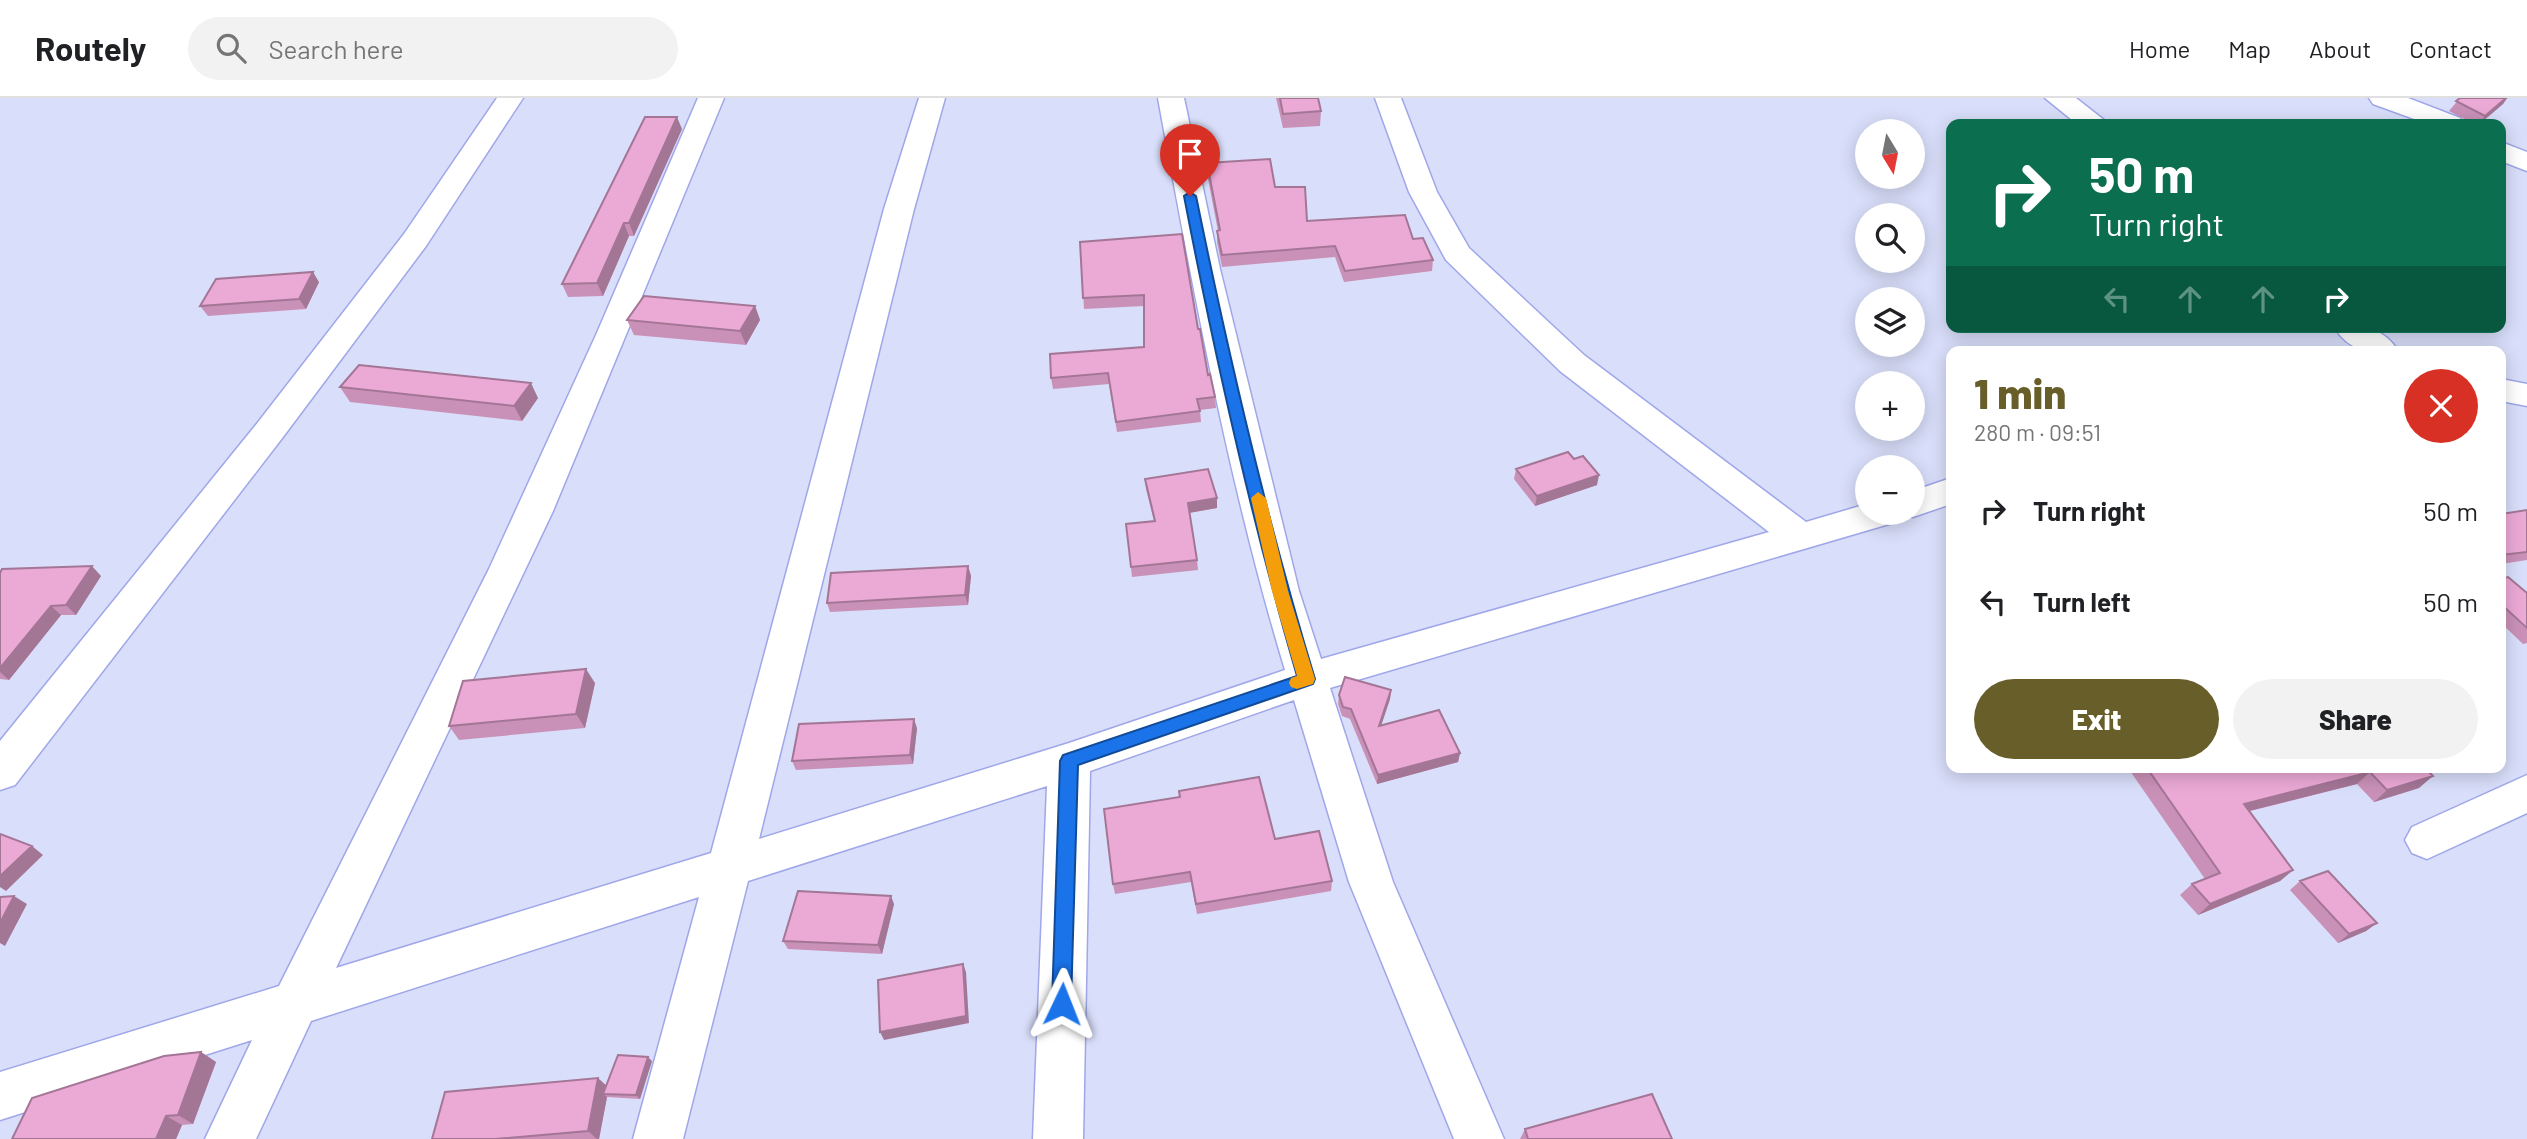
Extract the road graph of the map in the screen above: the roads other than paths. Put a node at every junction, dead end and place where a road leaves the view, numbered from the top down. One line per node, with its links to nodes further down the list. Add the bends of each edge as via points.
1 (510, 98): 22 (street, via 406,251)
2 (711, 98): 26 (street, via 630,296 517,548)
3 (932, 98): 25 (street, via 899,209)
4 (1171, 98): 20 (street, via 1205,269 1280,591)
5 (1388, 98): 19 (street, via 1423,192 1457,253 1572,363)
6 (2058, 98): 8 (street)
7 (2382, 98): 9 (street)
8 (2088, 119)
9 (2436, 119)
10 (2506, 152): 11 (street)
11 (2527, 163)
12 (2358, 333): 13 (street)
13 (2375, 346)
14 (2506, 391): 15 (street)
15 (2527, 395)
16 (1946, 493): 17 (street)
17 (1925, 499)
18 (1855, 522): 19 (street)
19 (1802, 538): 20 (street)
20 (1307, 679): 21 (street); 31 (street, via 1371,882)
21 (1069, 761): 25 (street); 30 (street)
22 (0, 772)
23 (2527, 793): 24 (street)
24 (2427, 840)
25 (730, 868): 26 (street); 29 (street)
26 (294, 1002): 27 (street); 28 (street)
27 (0, 1096)
28 (230, 1139)
29 (658, 1139)
30 (1058, 1139)
31 (1479, 1139)

